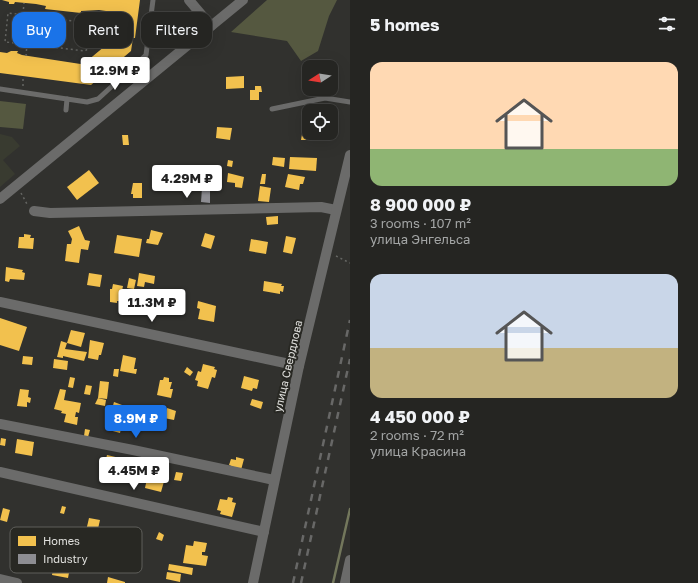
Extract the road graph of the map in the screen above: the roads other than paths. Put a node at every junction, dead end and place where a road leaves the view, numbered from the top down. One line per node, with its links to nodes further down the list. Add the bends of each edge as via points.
1 (153, 0): 8 (lane, via 146,55 98,99 87,102)
2 (189, 0): 4 (street)
3 (243, 0): 5 (street)
4 (199, 12)
5 (212, 25)
6 (184, 48): 13 (street)
7 (0, 89): 8 (lane)
8 (68, 99): 11 (lane)
9 (350, 102): 10 (lane, via 325,98)
10 (272, 109)
11 (66, 110)
12 (350, 155): 14 (street, улица Свердлова)
13 (0, 199)
14 (336, 210): 15 (street, via 321,207 50,213); 17 (street, улица Свердлова)
15 (34, 211)
16 (0, 302): 17 (street)
17 (299, 366): 20 (street, улица Свердлова)
18 (0, 424): 20 (street)
19 (0, 472): 21 (street)
20 (274, 480): 21 (street, улица Свердлова)
21 (264, 532): 25 (street, улица Свердлова)
22 (350, 560): 26 (street)
23 (0, 579): 24 (street)
24 (17, 583)
25 (253, 583)
26 (345, 583)

